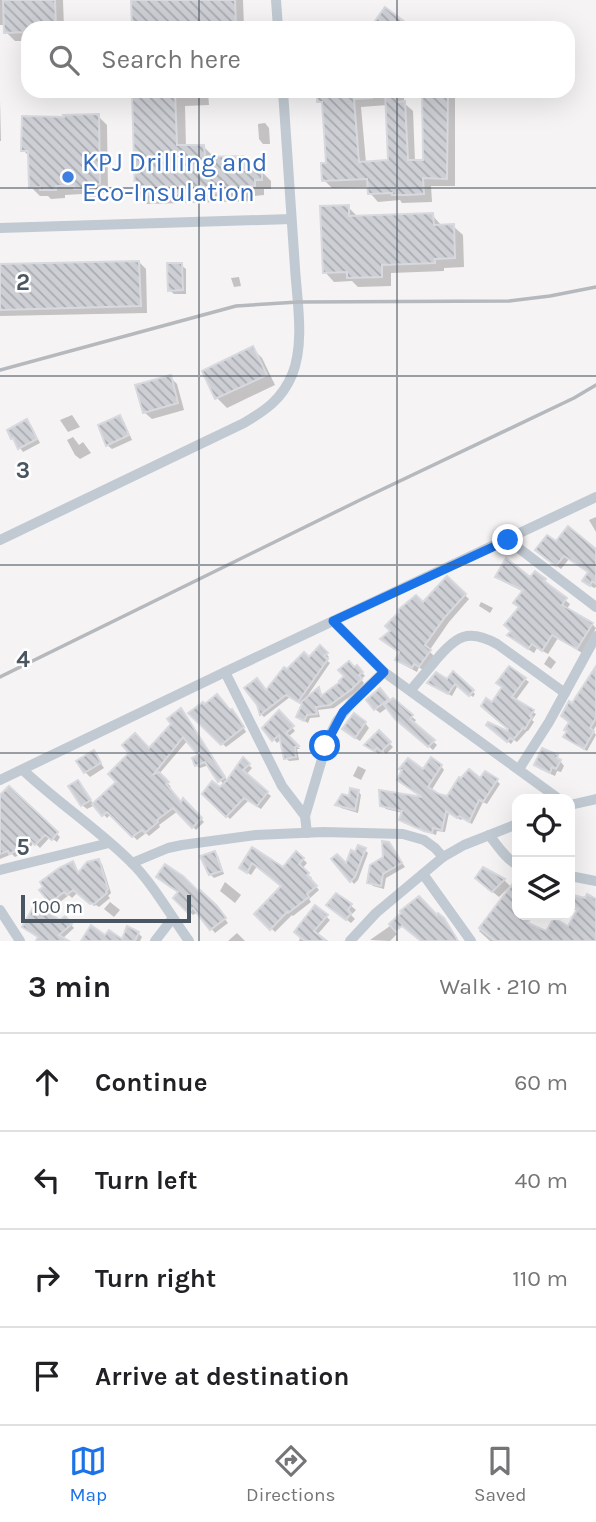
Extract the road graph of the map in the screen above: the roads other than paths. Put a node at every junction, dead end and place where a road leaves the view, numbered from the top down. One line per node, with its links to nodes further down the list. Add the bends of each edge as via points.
1 (276, 0): 2 (street)
2 (278, 21)
3 (283, 98): 4 (street)
4 (291, 219): 5 (street); 7 (street, via 298,353 282,394 267,410 244,423)
5 (0, 228)
6 (596, 497): 8 (street)
7 (0, 540)
8 (508, 540): 9 (street); 10 (street)
9 (596, 607)
10 (333, 621): 12 (street); 13 (street)
11 (596, 636): 15 (street)
12 (225, 672): 17 (street); 22 (street, via 282,786)
13 (384, 672): 14 (street); 22 (street, via 343,712 331,733)
14 (411, 690): 15 (street, via 449,645 471,635 497,644); 16 (street)
15 (565, 693): 16 (street)
16 (519, 769): 19 (street)
17 (23, 770): 18 (street); 26 (street)
18 (0, 780)
19 (552, 794)
20 (596, 799): 21 (street)
21 (575, 804)
22 (305, 816): 24 (street)
23 (512, 826): 25 (street)
24 (306, 833): 27 (street, via 403,834 424,840); 29 (street, via 182,845)
25 (489, 835): 27 (street); 28 (street)
26 (109, 843): 29 (street); 30 (street)
27 (443, 857): 31 (street)
28 (512, 862)
29 (132, 863): 35 (street)
30 (0, 870)
31 (423, 874): 39 (street); 40 (street)
32 (575, 877): 33 (street)
33 (596, 881)
34 (0, 910): 36 (street)
35 (172, 919): 37 (street); 38 (street)
36 (20, 941)
37 (155, 941)
38 (189, 941)
39 (350, 941)
40 (471, 941)

